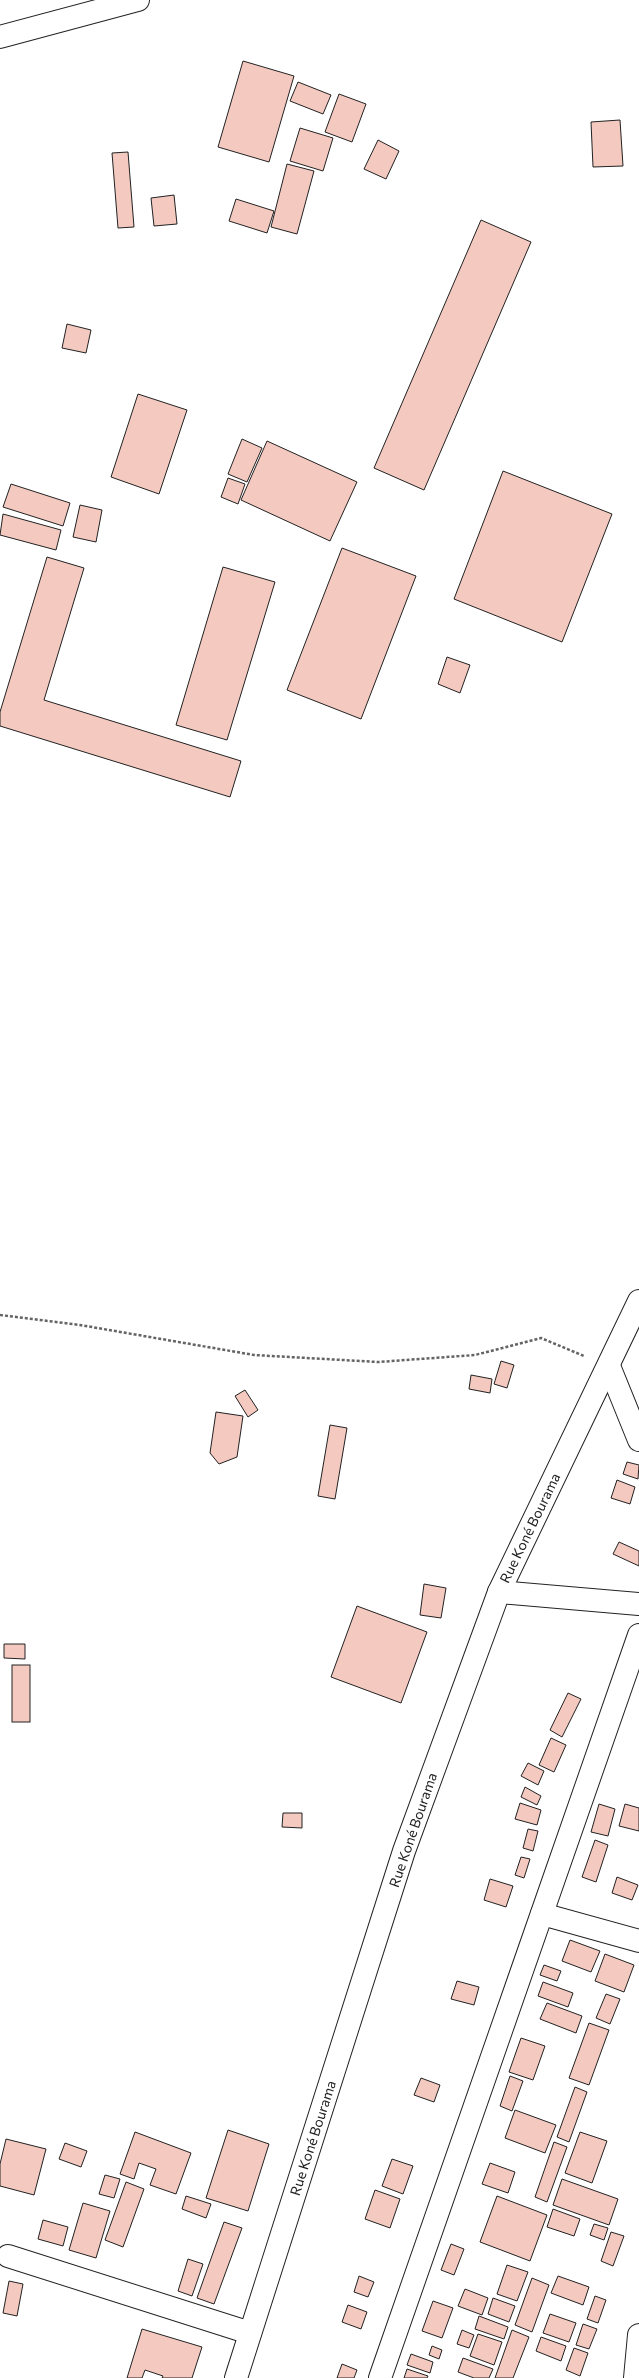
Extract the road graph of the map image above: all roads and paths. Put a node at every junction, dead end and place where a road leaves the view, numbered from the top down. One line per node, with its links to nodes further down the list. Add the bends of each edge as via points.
1 (138, 0): 2 (main road)
2 (0, 37)
3 (639, 1301): 5 (main road, Rue Koné Bourama)
4 (0, 1315): 5 (path, via 80,1325 254,1355 378,1362 475,1356 541,1338)
5 (609, 1366): 6 (main road); 7 (main road, Rue Koné Bourama)
6 (639, 1440)
7 (499, 1592): 8 (main road); 13 (main road, Rue Koné Bourama, via 404,1851)
8 (639, 1604)
9 (639, 1635): 10 (main road)
10 (542, 1914): 11 (main road); 16 (main road)
11 (639, 1941)
12 (8, 2256): 13 (main road)
13 (250, 2333): 15 (main road, Rue Koné Bourama)
14 (639, 2335): 17 (main road)
15 (236, 2378)
16 (380, 2378)
17 (635, 2378)

